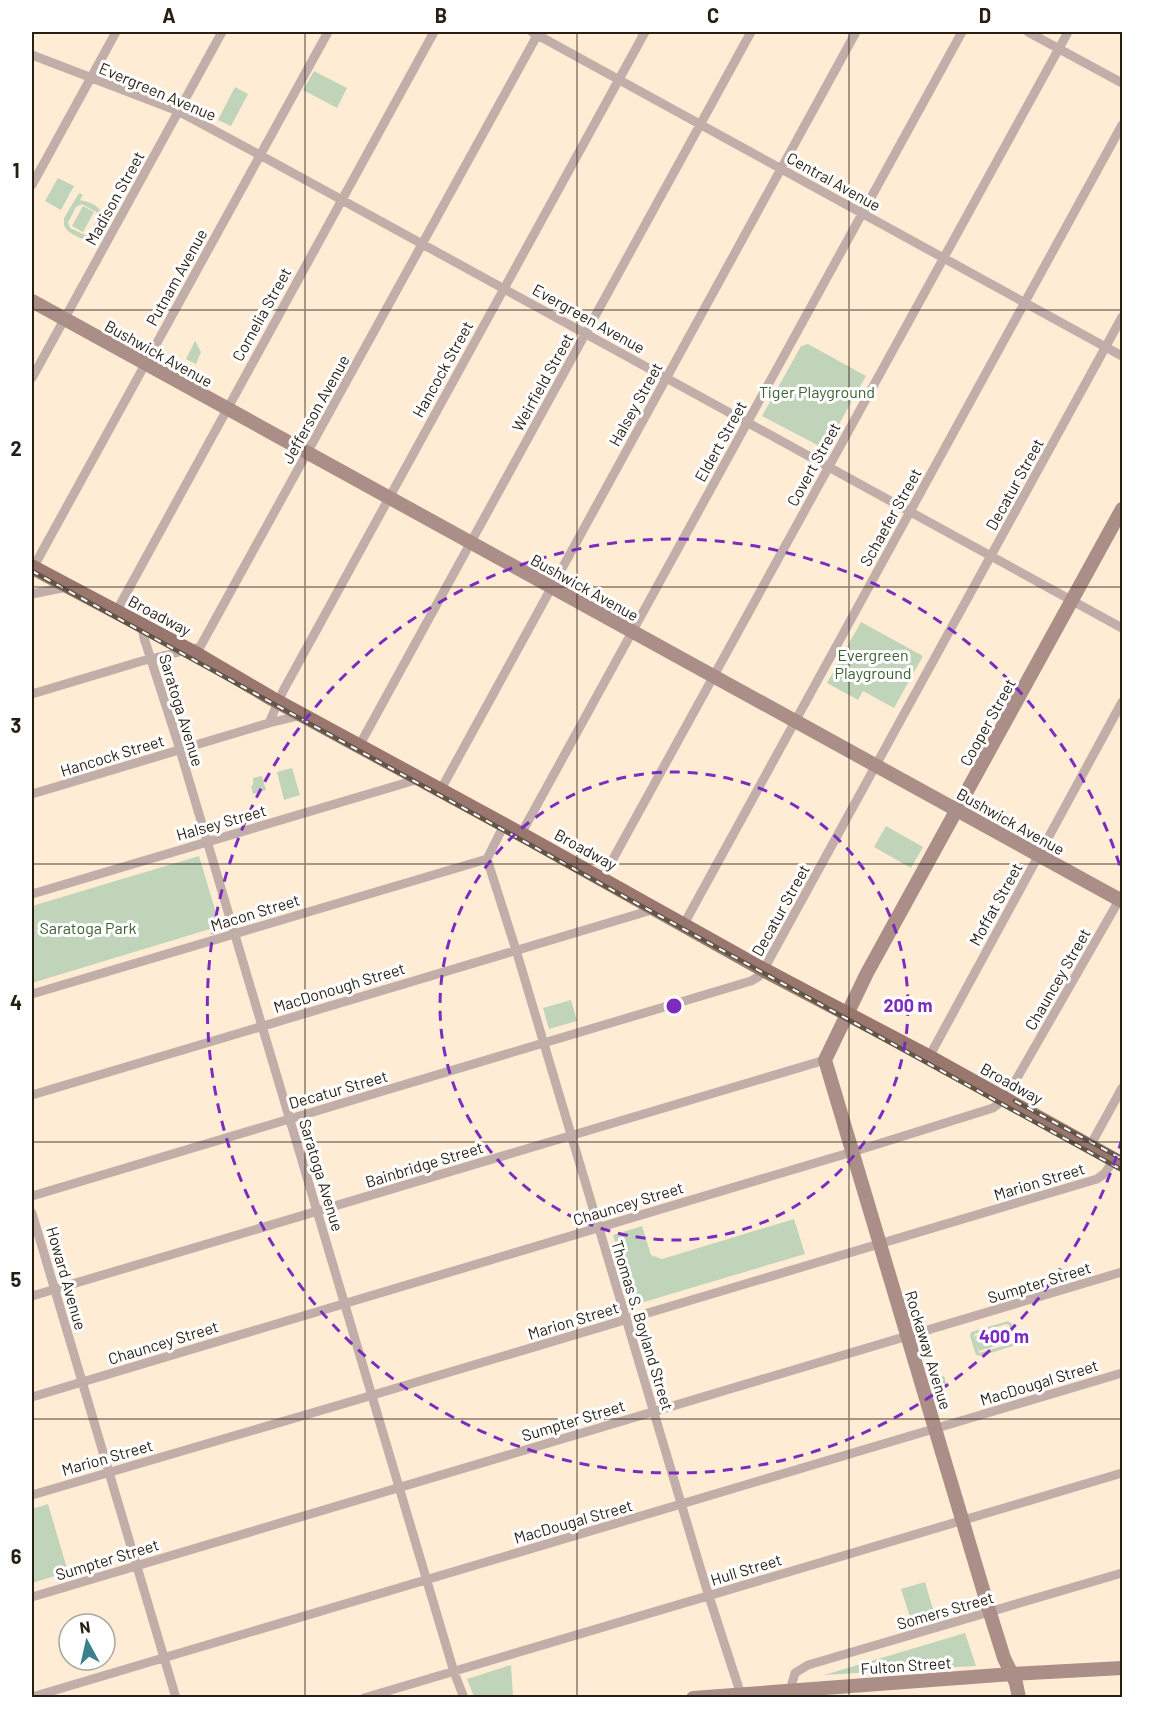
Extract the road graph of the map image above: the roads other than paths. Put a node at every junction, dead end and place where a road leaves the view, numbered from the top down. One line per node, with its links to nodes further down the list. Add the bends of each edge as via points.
1 (116, 32): 14 (street)
2 (222, 32): 17 (street, Madison Street)
3 (328, 32): 20 (street, Putnam Avenue)
4 (434, 32): 23 (street, Cornelia Street)
5 (645, 32): 15 (street, Hancock Street)
6 (751, 32): 18 (street, Weirfield Street)
7 (856, 32): 21 (street, Halsey Street)
8 (962, 32): 24 (street, Eldert Street)
9 (1028, 32): 12 (street)
10 (1068, 32): 12 (street, Covert Street)
11 (536, 33): 15 (street, Central Avenue); 25 (street, Jefferson Avenue)
12 (1059, 48): 16 (street); 26 (street, Covert Street)
13 (32, 55): 14 (street, Evergreen Avenue)
14 (91, 78): 17 (street, Evergreen Avenue); 22 (street)
15 (619, 79): 18 (street, Central Avenue); 27 (street, Hancock Street)
16 (1122, 83)
17 (178, 111): 20 (street, Evergreen Avenue); 31 (street, Madison Street)
18 (700, 124): 21 (street, Central Avenue); 32 (street, Weirfield Street)
19 (1122, 125): 29 (street, Schaefer Street)
20 (260, 155): 23 (street, Evergreen Avenue); 35 (street, Putnam Avenue)
21 (781, 169): 24 (street, Central Avenue); 37 (street, Halsey Street)
22 (32, 186)
23 (341, 199): 25 (street, Evergreen Avenue); 38 (street, Cornelia Street)
24 (862, 213): 26 (street, Central Avenue); 39 (street, Eldert Street)
25 (423, 244): 27 (street, Evergreen Avenue); 40 (street, Jefferson Avenue)
26 (944, 258): 29 (street, Central Avenue); 41 (street, Covert Street)
27 (504, 288): 32 (street, Evergreen Avenue); 42 (street, Hancock Street)
28 (32, 301): 31 (main road, Bushwick Avenue)
29 (1025, 302): 33 (street, Central Avenue); 44 (street, Schaefer Street)
30 (1122, 317): 33 (street, Decatur Street)
31 (64, 319): 35 (main road, Bushwick Avenue); 36 (street, Madison Street)
32 (585, 333): 37 (street, Evergreen Avenue); 45 (street, Weirfield Street)
33 (1106, 347): 34 (street, Central Avenue); 46 (street, Decatur Street)
34 (1122, 356)
35 (145, 364): 38 (main road, Bushwick Avenue); 47 (street, Putnam Avenue)
36 (32, 378)
37 (666, 378): 39 (street, Evergreen Avenue); 49 (street, Halsey Street)
38 (226, 409): 40 (main road, Bushwick Avenue); 52 (street, Cornelia Street)
39 (747, 423): 41 (street, Evergreen Avenue); 55 (street, Eldert Street)
40 (308, 453): 42 (main road, Bushwick Avenue); 56 (street, Jefferson Avenue, via 200,647)
41 (829, 467): 44 (street, Evergreen Avenue); 58 (street, Covert Street)
42 (389, 498): 45 (main road, Bushwick Avenue); 61 (street, Hancock Street)
43 (1122, 509): 51 (main road, Cooper Street)
44 (910, 512): 46 (street, Evergreen Avenue); 63 (street, Schaefer Street)
45 (470, 543): 49 (main road, Bushwick Avenue); 65 (street, Weirfield Street)
46 (991, 556): 51 (street, Evergreen Avenue); 67 (street, Decatur Street)
47 (37, 570): 48 (main road, Broadway); 50 (street, Putnam Avenue, via 42,583)
48 (68, 587): 50 (street, Putnam Avenue); 52 (main road, Broadway)
49 (551, 587): 55 (main road, Bushwick Avenue); 69 (street, Halsey Street)
50 (34, 593)
51 (1072, 601): 54 (street, Evergreen Avenue); 71 (main road, Cooper Street)
52 (116, 612): 53 (main road, Broadway)
53 (142, 627): 56 (main road, Broadway); 57 (street, Saratoga Avenue)
54 (1122, 628)
55 (633, 632): 58 (main road, Bushwick Avenue); 73 (street, Eldert Street)
56 (188, 651): 57 (street); 61 (main road, Broadway)
57 (150, 659): 59 (street); 66 (street, Saratoga Avenue)
58 (714, 676): 63 (main road, Bushwick Avenue); 77 (street, Covert Street)
59 (32, 694)
60 (1122, 702): 75 (street, Moffat Street)
61 (278, 703): 62 (main road, Broadway); 64 (street, Hancock Street)
62 (302, 715): 64 (street, Hancock Street); 65 (main road, Broadway)
63 (795, 721): 67 (main road, Bushwick Avenue); 81 (street, Schaefer Street)
64 (269, 723): 66 (street, Hancock Street)
65 (359, 746): 68 (main road, Broadway)
66 (179, 750): 70 (street, Hancock Street); 74 (street, Saratoga Avenue)
67 (876, 766): 71 (main road, Bushwick Avenue); 84 (street, Decatur Street)
68 (419, 779): 69 (main road, Broadway); 74 (street, Halsey Street)
69 (440, 791): 72 (main road, Broadway)
70 (32, 794)
71 (958, 810): 75 (main road, Bushwick Avenue); 86 (main road, Cooper Street)
72 (504, 825): 73 (main road, Broadway); 76 (street)
73 (521, 834): 77 (main road, Broadway)
74 (206, 842): 78 (street, Halsey Street); 82 (street, Saratoga Avenue)
75 (1039, 855): 79 (main road, Bushwick Avenue); 89 (street, Moffat Street)
76 (487, 859): 82 (street, Macon Street); 83 (street, Thomas S. Boyland Street)
77 (602, 879): 80 (main road, Broadway)
78 (32, 894)
79 (1122, 898): 93 (street, Chauncey Street)
80 (655, 909): 81 (main road, Broadway); 83 (street, MacDonough Street)
81 (684, 924): 84 (main road, Broadway)
82 (234, 934): 85 (street, Macon Street); 87 (street, Saratoga Avenue)
83 (516, 950): 87 (street, MacDonough Street); 88 (street, Thomas S. Boyland Street)
84 (764, 970): 86 (main road, Broadway); 88 (street, Decatur Street, via 751,981)
85 (32, 994)
86 (847, 1013): 89 (main road, Broadway); 90 (main road)
87 (262, 1026): 92 (street, MacDonough Street); 94 (street, Saratoga Avenue)
88 (544, 1044): 94 (street, Decatur Street); 95 (street, Thomas S. Boyland Street)
89 (929, 1057): 93 (main road, Broadway)
90 (825, 1060): 95 (street, Bainbridge Street); 97 (main road, Rockaway Avenue)
91 (1122, 1088): 96 (street)
92 (32, 1095)
93 (1005, 1099): 96 (main road, Broadway); 97 (street, Chauncey Street, via 993,1108)
94 (289, 1119): 99 (street, Decatur Street); 100 (street, Saratoga Avenue)
95 (571, 1135): 100 (street, Bainbridge Street); 102 (street, Thomas S. Boyland Street)
96 (1090, 1146): 98 (main road, Broadway)
97 (853, 1152): 102 (street, Chauncey Street); 103 (main road, Rockaway Avenue)
98 (1118, 1162): 103 (street, Marion Street, via 1097,1179)
99 (32, 1196)
100 (317, 1211): 105 (street, Bainbridge Street); 107 (street, Saratoga Avenue)
101 (32, 1213): 105 (street, Howard Avenue)
102 (599, 1228): 107 (street, Chauncey Street); 108 (street, Thomas S. Boyland Street)
103 (880, 1244): 108 (street, Marion Street); 109 (main road, Rockaway Avenue)
104 (1122, 1272): 109 (street, Sumpter Street)
105 (54, 1289): 106 (street, Bainbridge Street); 111 (street, Howard Avenue)
106 (32, 1296)
107 (344, 1304): 111 (street, Chauncey Street); 113 (street, Saratoga Avenue)
108 (626, 1320): 113 (street, Marion Street); 114 (street, Thomas S. Boyland Street)
109 (908, 1336): 114 (street, Sumpter Street); 115 (main road, Rockaway Avenue)
110 (1122, 1373): 115 (street, MacDougal Street)
111 (82, 1382): 112 (street, Chauncey Street); 116 (street, Howard Avenue)
112 (32, 1396)
113 (372, 1396): 116 (street, Marion Street); 118 (street, Saratoga Avenue)
114 (654, 1412): 118 (street, Sumpter Street); 120 (street, Thomas S. Boyland Street)
115 (936, 1429): 120 (street, MacDougal Street); 121 (main road, Rockaway Avenue)
116 (109, 1472): 119 (street, Marion Street); 122 (street, Howard Avenue)
117 (1122, 1473): 121 (street, Hull Street)
118 (399, 1488): 122 (street, Sumpter Street); 124 (street, Saratoga Avenue)
119 (32, 1495)
120 (681, 1505): 124 (street, MacDougal Street); 125 (street, Thomas S. Boyland Street)
121 (963, 1520): 125 (street, Hull Street); 127 (main road, Rockaway Avenue)
122 (136, 1566): 126 (street, Sumpter Street); 128 (street, Howard Avenue)
123 (1122, 1573): 127 (street, Somers Street)
124 (427, 1580): 128 (street, MacDougal Street); 130 (street, Saratoga Avenue)
125 (708, 1596): 130 (street, Hull Street); 134 (street, Thomas S. Boyland Street)
126 (32, 1597)
127 (990, 1612): 131 (main road, Rockaway Avenue); 132 (street, Somers Street, via 808,1665 795,1672)
128 (164, 1658): 135 (street, MacDougal Street); 136 (street, Howard Avenue)
129 (1122, 1668): 131 (main road, Fulton Street)
130 (454, 1672): 133 (street, Hull Street); 138 (street, Saratoga Avenue)
131 (1012, 1674): 132 (main road, Fulton Street); 140 (main road, Rockaway Avenue)
132 (792, 1691): 134 (main road, Fulton Street)
133 (378, 1695): 137 (street, Hull Street)
134 (741, 1696): 139 (main road, Fulton Street)
135 (32, 1697)
136 (176, 1698)
137 (364, 1698)
138 (464, 1698)
139 (693, 1698)
140 (1020, 1698)

